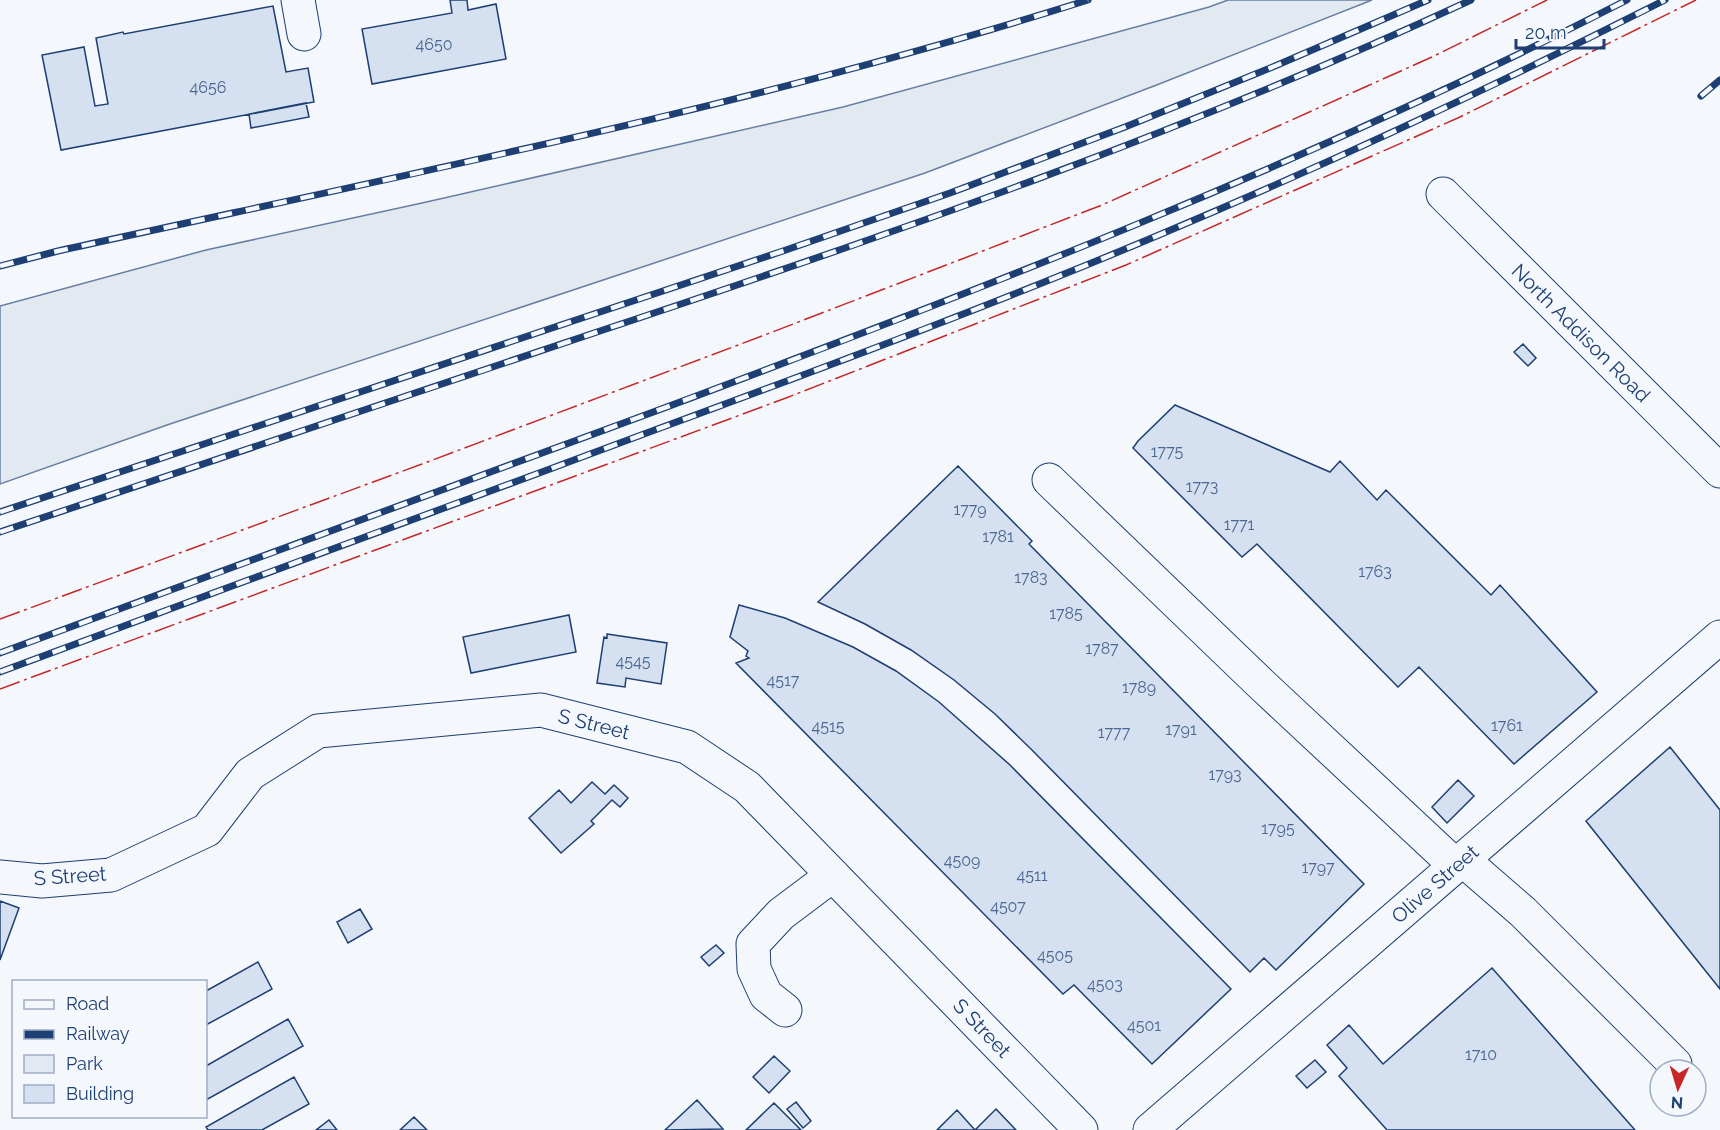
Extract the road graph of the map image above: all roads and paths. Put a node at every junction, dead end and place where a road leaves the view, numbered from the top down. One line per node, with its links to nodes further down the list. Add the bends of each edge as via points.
1 (298, 0): 2 (street)
2 (304, 34)
3 (1443, 194): 4 (street, North Addison Road)
4 (1720, 471)
5 (1048, 480): 7 (street, via 1260,683)
6 (1720, 637): 7 (street, Olive Street)
7 (1459, 863): 11 (street, via 1523,912); 13 (street, Olive Street)
8 (833, 875): 9 (street, S Street, via 747,787 687,747 541,710 318,731 250,774 207,830 111,875 42,881); 10 (street, via 781,914 753,944 754,969 766,994); 12 (street, S Street)
9 (0, 876)
10 (785, 1010)
11 (1669, 1058)
12 (1082, 1130)
13 (1150, 1130)

